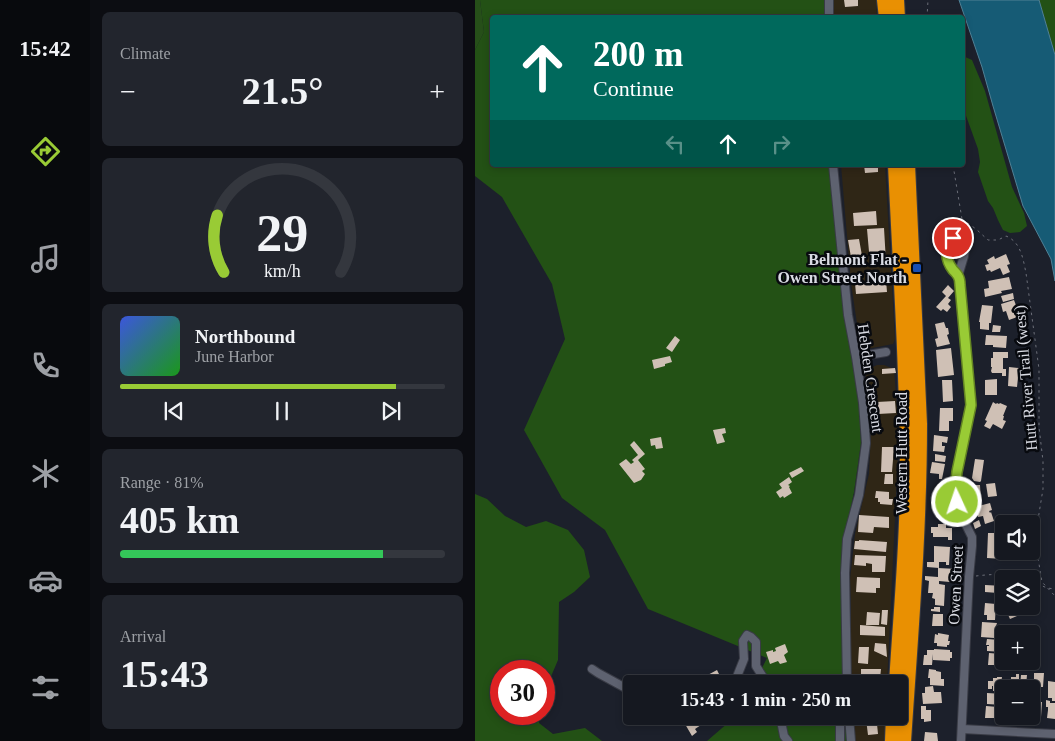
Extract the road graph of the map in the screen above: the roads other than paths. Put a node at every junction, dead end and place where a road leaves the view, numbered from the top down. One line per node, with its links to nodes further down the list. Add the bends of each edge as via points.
1 (829, 0): 4 (street)
2 (884, 0): 5 (highway)
3 (897, 0): 6 (highway)
4 (829, 15)
5 (886, 15)
6 (898, 15)
7 (833, 167): 12 (street, Hebden Crescent, via 847,316)
8 (895, 167): 17 (highway, Western Hutt Road, via 907,482)
9 (908, 167): 29 (highway, Western Hutt Road, via 920,465)
10 (958, 276): 10 (street, Owen Street, via 949,263 947,250 953,238 967,244); 23 (street, Owen Street, via 971,405 955,491 960,513 972,537)
11 (886, 352): 12 (street)
12 (856, 357): 16 (street, Hebden Crescent, via 866,443 859,495 847,539)
13 (592, 669): 18 (street)
14 (737, 675): 15 (street, via 744,658 743,641 747,635 756,642 756,666)
15 (762, 675)
16 (847, 675)
17 (897, 675)
18 (623, 687)
19 (782, 725): 25 (street)
20 (841, 725): 26 (street)
21 (850, 725): 27 (street)
22 (892, 725): 28 (highway)
23 (962, 729): 24 (street); 30 (street, Owen Street)
24 (1055, 734)
25 (788, 741)
26 (840, 741)
27 (851, 741)
28 (891, 741)
29 (904, 741)
30 (961, 741)

